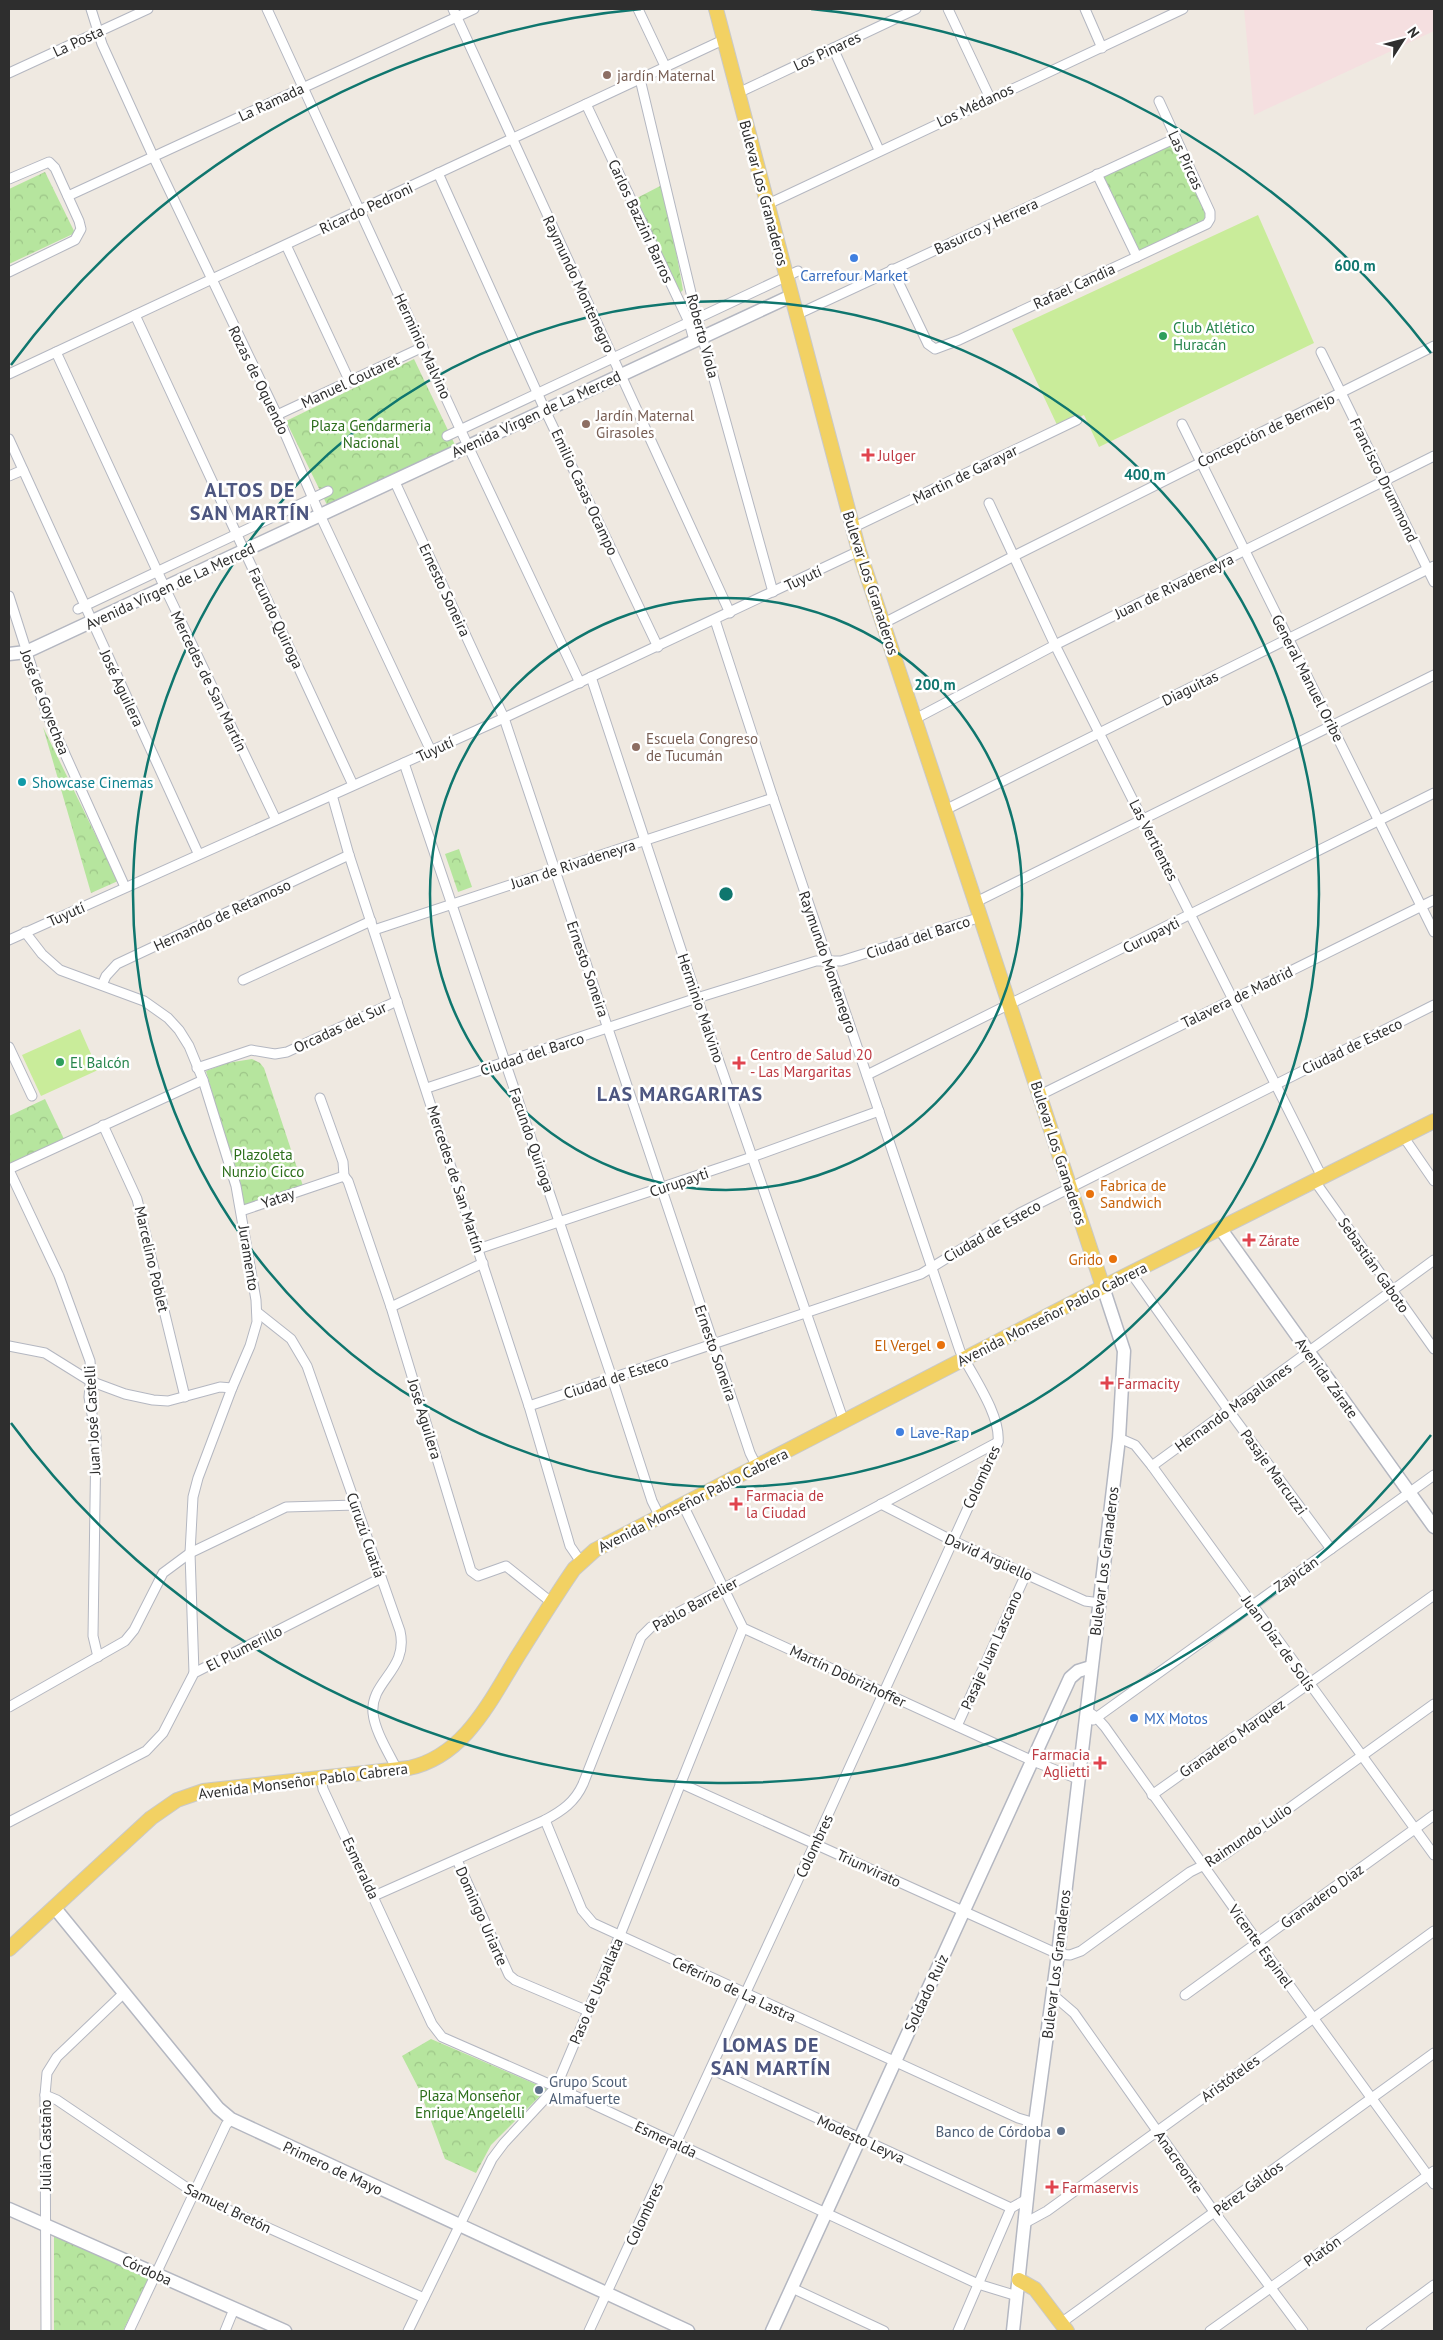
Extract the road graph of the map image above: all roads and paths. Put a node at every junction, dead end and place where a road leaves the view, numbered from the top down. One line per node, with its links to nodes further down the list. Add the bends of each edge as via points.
1 (91, 9): 12 (street, Rozas de Oquendo)
2 (148, 9): 12 (street, La Posta)
3 (267, 9): 19 (street, Herminio Malvino)
4 (474, 9): 11 (street, La Ramada)
5 (638, 9): 16 (street)
6 (716, 9): 13 (main road, Bulevar Los Granaderos)
7 (916, 9): 14 (street, Los Pinares)
8 (948, 9): 21 (street)
9 (1085, 9): 15 (street)
10 (1183, 9): 15 (street, Los Médanos)
11 (454, 13): 19 (street, La Ramada); 25 (street, Raymundo Montenegro)
12 (99, 31): 17 (street, La Posta); 27 (street, Rozas de Oquendo)
13 (723, 40): 16 (street, Ricardo Pedroni); 20 (main road, Bulevar Los Granaderos)
14 (833, 48): 20 (street, Los Pinares); 26 (street)
15 (1102, 48): 21 (street, Los Médanos)
16 (665, 66): 18 (street, Ricardo Pedroni)
17 (9, 73)
18 (640, 79): 23 (street, Ricardo Pedroni); 44 (street, Roberto Viola)
19 (303, 88): 27 (street, La Ramada); 33 (street, Herminio Malvino)
20 (738, 93): 32 (main road, Bulevar Los Granaderos)
21 (990, 98): 26 (street, Los Médanos)
22 (1159, 101): 24 (street, Las Pircas)
23 (586, 104): 25 (street, Ricardo Pedroni); 45 (street, Carlos Bazzini Barros)
24 (1176, 138): 29 (street, Basurco y Herrera); 34 (street, Las Pircas, via 1210,212)
25 (512, 139): 28 (street, Ricardo Pedroni); 51 (street, Raymundo Montenegro)
26 (879, 150): 32 (street, Los Médanos)
27 (153, 156): 31 (street, La Ramada); 40 (street, Rozas de Oquendo)
28 (438, 173): 33 (street, Ricardo Pedroni); 56 (street, Emilio Casas Ocampo)
29 (1097, 174): 36 (street); 37 (street, Basurco y Herrera)
30 (9, 179): 31 (street, via 49,162)
31 (68, 196): 38 (street, via 79,221 79,235 75,240)
32 (768, 204): 39 (main road, Bulevar Los Granaderos)
33 (361, 211): 35 (street, Ricardo Pedroni); 48 (street, Herminio Malvino)
34 (1210, 219): 36 (street, Rafael Candia, via 1207,224)
35 (286, 245): 40 (street, Ricardo Pedroni); 54 (street)
36 (1137, 257): 37 (street, Rafael Candia, via 935,349 928,344)
37 (892, 269): 43 (street, Basurco y Herrera)
38 (9, 272)
39 (792, 274): 41 (main road, Bulevar Los Granaderos); 44 (street, Avenida Virgen de La Merced)
40 (210, 279): 42 (street, Ricardo Pedroni); 58 (street, Rozas de Oquendo)
41 (791, 296): 43 (main road, Bulevar Los Granaderos); 46 (main road, Avenida Virgen de La Merced)
42 (135, 315): 49 (street, Ricardo Pedroni); 76 (street, Facundo Quiroga)
43 (796, 315): 75 (main road, Bulevar Los Granaderos)
44 (698, 318): 45 (street, Avenida Virgen de La Merced); 46 (street, Roberto Viola)
45 (688, 322): 46 (street, Carlos Bazzini Barros); 51 (street, Avenida Virgen de La Merced)
46 (698, 338): 53 (main road, Avenida Virgen de La Merced); 85 (street, Roberto Viola)
47 (1434, 346): 55 (street, Concepción de Bermejo)
48 (423, 347): 54 (street, Manuel Coutaret); 61 (street, Herminio Malvino)
49 (56, 352): 52 (street, Ricardo Pedroni); 82 (street, Mercedes de San Martín)
50 (1321, 352): 55 (street, Francisco Drummond)
51 (614, 358): 53 (street, Raymundo Montenegro); 56 (street, Avenida Virgen de La Merced)
52 (9, 374)
53 (620, 374): 57 (main road, Avenida Virgen de La Merced); 88 (street, Raymundo Montenegro)
54 (350, 382): 58 (street, Manuel Coutaret)
55 (1341, 393): 66 (street, Concepción de Bermejo); 70 (street, Francisco Drummond)
56 (538, 394): 57 (street, Emilio Casas Ocampo); 61 (street, Avenida Virgen de La Merced)
57 (545, 410): 64 (main road, Avenida Virgen de La Merced); 94 (street, Emilio Casas Ocampo)
58 (277, 415): 72 (street, Rozas de Oquendo)
59 (1078, 420): 75 (street, Martin de Garayar)
60 (1182, 424): 66 (street, General Manuel Oribe)
61 (461, 430): 62 (street, Avenida Virgen de La Merced); 64 (street, Herminio Malvino)
62 (447, 436)
63 (9, 439): 67 (street, José Aguilera)
64 (468, 446): 69 (main road, Avenida Virgen de La Merced); 99 (street, Herminio Malvino)
65 (1434, 456): 70 (street, Juan de Rivadeneyra)
66 (1200, 463): 79 (street, General Manuel Oribe); 80 (street, Concepción de Bermejo)
67 (22, 470): 68 (street); 87 (street, José Aguilera)
68 (9, 476)
69 (394, 480): 74 (main road, Avenida Virgen de La Merced); 100 (street, Ernesto Soneira)
70 (1384, 480): 79 (street, Juan de Rivadeneyra); 81 (street, Francisco Drummond)
71 (328, 491): 72 (street, Avenida Virgen de La Merced)
72 (313, 498): 74 (street, Rozas de Oquendo); 76 (street, Avenida Virgen de La Merced)
73 (989, 503): 80 (street, Las Vertientes)
74 (320, 515): 77 (main road, Avenida Virgen de La Merced); 104 (street, Rozas de Oquendo)
75 (852, 528): 78 (main road, Bulevar Los Granaderos)
76 (238, 533): 77 (street, Facundo Quiroga); 82 (street, Avenida Virgen de La Merced)
77 (246, 551): 84 (main road, Avenida Virgen de La Merced); 106 (street, Facundo Quiroga)
78 (859, 551): 85 (street, Tuyutí); 91 (main road, Bulevar Los Granaderos)
79 (1245, 551): 92 (street, General Manuel Oribe); 93 (street, Juan de Rivadeneyra)
80 (1014, 556): 91 (street, Concepción de Bermejo); 93 (street, Las Vertientes)
81 (1431, 567): 83 (street, Francisco Drummond); 92 (street, Diaguitas)
82 (157, 572): 84 (street, Mercedes de San Martín); 87 (street, Avenida Virgen de La Merced)
83 (1434, 582)
84 (165, 588): 90 (main road, Avenida Virgen de La Merced); 112 (street, Mercedes de San Martín)
85 (773, 592): 88 (street, Tuyutí)
86 (9, 596): 95 (street, José de Goyechea)
87 (81, 608): 90 (street, José Aguilera)
88 (730, 613): 89 (street, Tuyutí)
89 (715, 620): 94 (street, Tuyutí); 109 (street, Raymundo Montenegro)
90 (91, 622): 95 (main road, Avenida Virgen de La Merced); 115 (street, José Aguilera)
91 (884, 623): 101 (main road, Bulevar Los Granaderos)
92 (1289, 638): 102 (street, General Manuel Oribe); 103 (street, Diaguitas)
93 (1055, 645): 101 (street, Juan de Rivadeneyra); 103 (street, Las Vertientes)
94 (658, 647): 98 (street, Tuyutí)
95 (26, 652): 96 (main road, Avenida Virgen de La Merced); 118 (street, José de Goyechea, via 46,712)
96 (9, 654)
97 (1434, 675): 102 (street, Ciudad del Barco)
98 (591, 677): 99 (street, Tuyutí); 114 (street, Herminio Malvino)
99 (580, 682): 100 (street, Tuyutí)
100 (504, 718): 104 (street, Tuyutí); 117 (street, Ernesto Soneira)
101 (915, 719): 110 (main road, Bulevar Los Granaderos)
102 (1332, 726): 111 (street, Ciudad del Barco); 113 (street, General Manuel Oribe)
103 (1099, 732): 110 (street, Diaguitas); 111 (street, Las Vertientes)
104 (431, 751): 105 (street, Tuyutí)
105 (404, 763): 106 (street, Tuyutí); 121 (street, Facundo Quiroga)
106 (353, 785): 108 (street, Tuyutí)
107 (1434, 793): 113 (street, Curupayti)
108 (332, 795): 112 (street, Tuyutí); 116 (street, Mercedes de San Martín)
109 (773, 798): 114 (street, Juan de Rivadeneyra); 130 (street, Raymundo Montenegro)
110 (945, 810): 120 (main road, Bulevar Los Granaderos)
111 (1144, 818): 120 (street, Ciudad del Barco); 123 (street, Las Vertientes)
112 (276, 820): 115 (street, Tuyutí)
113 (1380, 820): 122 (street, General Manuel Oribe); 123 (street, Curupayti)
114 (645, 840): 117 (street, Juan de Rivadeneyra); 133 (street, Herminio Malvino)
115 (198, 853): 118 (street, Tuyutí)
116 (350, 855): 125 (street, Mercedes de San Martín); 132 (street, Hernando de Retamoso, via 117,964)
117 (555, 870): 121 (street, Juan de Rivadeneyra); 138 (street, Ernesto Soneira)
118 (125, 887): 127 (street, Tuyutí)
119 (1434, 900): 122 (street, Talavera de Madrid)
120 (976, 902): 124 (main road, Bulevar Los Granaderos)
121 (452, 904): 126 (street, Juan de Rivadeneyra); 140 (street, Facundo Quiroga)
122 (1421, 906): 128 (street, General Manuel Oribe); 134 (street, Talavera de Madrid)
123 (1191, 914): 134 (street, Las Vertientes); 137 (street, Curupayti)
124 (981, 917): 130 (street, Ciudad del Barco, via 841,961); 137 (main road, Bulevar Los Granaderos)
125 (371, 921): 126 (street, Mercedes de San Martín); 131 (street)
126 (374, 930): 135 (street, Mercedes de San Martín)
127 (25, 932): 129 (street, Tuyutí); 132 (street, Juramento, via 60,970)
128 (1434, 932)
129 (9, 940)
130 (828, 960): 133 (street, Ciudad del Barco); 142 (street, Raymundo Montenegro)
131 (243, 980)
132 (102, 985): 141 (street, Juramento, via 144,1001 168,1018 189,1046)
133 (697, 998): 138 (street, Ciudad del Barco); 153 (street, Herminio Malvino)
134 (1231, 999): 144 (street, Las Vertientes); 146 (street, Talavera de Madrid)
135 (397, 1001): 141 (street, Orcadas del Sur, via 287,1052 275,1054 251,1050); 145 (street, Mercedes de San Martín)
136 (1434, 1005): 144 (street, Ciudad de Esteco)
137 (1010, 1006): 142 (street, Curupayti); 146 (main road, Bulevar Los Granaderos)
138 (608, 1028): 140 (street, Ciudad del Barco); 158 (street, Ernesto Soneira)
139 (9, 1046): 147 (street)
140 (506, 1063): 145 (street, Ciudad del Barco); 161 (street, Facundo Quiroga)
141 (197, 1068): 143 (street, Juramento)
142 (867, 1076): 149 (street, Raymundo Montenegro)
143 (203, 1080): 151 (street); 160 (street, Juramento, via 231,1166)
144 (1274, 1084): 156 (street, Las Vertientes); 159 (street, Ciudad de Esteco)
145 (427, 1088): 163 (street, Mercedes de San Martín)
146 (1040, 1095): 159 (main road, Bulevar Los Granaderos)
147 (32, 1096)
148 (320, 1098): 155 (street, José Aguilera, via 343,1162)
149 (879, 1111): 153 (street, Curupayti); 166 (street, Raymundo Montenegro)
150 (1434, 1121): 152 (main road, Avenida Monseñor Pablo Cabrera)
151 (103, 1125): 154 (street); 181 (street, Marcelino Poblet, via 136,1194)
152 (1403, 1136): 156 (main road, Avenida Monseñor Pablo Cabrera); 157 (street)
153 (752, 1157): 158 (street, Curupayti); 172 (street, Herminio Malvino)
154 (9, 1169): 179 (street, Juan José Castelli, via 62,1285 90,1361)
155 (344, 1176): 160 (street, Yatay); 170 (street, José Aguilera)
156 (1318, 1179): 162 (main road, Avenida Monseñor Pablo Cabrera); 169 (street, Sebastián Gaboto)
157 (1434, 1181)
158 (661, 1188): 161 (street, Curupayti); 173 (street, Ernesto Soneira)
159 (1070, 1188): 166 (street, Ciudad de Esteco, via 1001,1224); 168 (main road, Bulevar Los Granaderos)
160 (241, 1211): 171 (street, Juramento)
161 (560, 1222): 163 (street, Curupayti); 178 (street, Facundo Quiroga)
162 (1220, 1228): 167 (main road, Avenida Monseñor Pablo Cabrera); 176 (main road, Avenida Zárate)
163 (478, 1249): 165 (street, Mercedes de San Martín)
164 (1434, 1260): 169 (street, Hernando Magallanes)
165 (482, 1263): 170 (street); 182 (street, Mercedes de San Martín)
166 (932, 1268): 172 (street, Ciudad de Esteco); 177 (street, Raymundo Montenegro)
167 (1131, 1273): 168 (main road, Avenida Monseñor Pablo Cabrera); 183 (street, Pasaje Marcuzzi)
168 (1103, 1287): 177 (main road, Avenida Monseñor Pablo Cabrera); 185 (main road, Bulevar Los Granaderos, via 1124,1352)
169 (1392, 1291): 175 (street, Sebastián Gaboto); 176 (street, Hernando Magallanes)
170 (391, 1307): 204 (street, José Aguilera, via 472,1571 478,1576 506,1566)
171 (257, 1312): 180 (street, Juramento, via 250,1346); 191 (street, Curuzú Cuatiá, via 291,1339 307,1366)
172 (805, 1313): 173 (street, Ciudad de Esteco); 184 (street, Herminio Malvino)
173 (713, 1344): 178 (street, Ciudad de Esteco); 188 (street, Ernesto Soneira)
174 (9, 1346): 179 (street, via 45,1353)
175 (1434, 1348)
176 (1308, 1353): 183 (street, Hernando Magallanes); 190 (main road, Avenida Zárate)
177 (964, 1360): 184 (main road, Avenida Monseñor Pablo Cabrera); 186 (street, Colombres, via 996,1420)
178 (612, 1378): 182 (street, Ciudad de Esteco); 194 (street, Facundo Quiroga)
179 (90, 1381): 181 (street, via 153,1400); 208 (street, Juan José Castelli, via 89,1397 96,1436 93,1636)
180 (232, 1388): 181 (street); 198 (street, Juramento, via 195,1487)
181 (185, 1397)
182 (529, 1406): 199 (street, Mercedes de San Martín, via 570,1546)
183 (1229, 1411): 187 (street, Hernando Magallanes); 197 (street, Pasaje Marcuzzi)
184 (844, 1422): 188 (main road, Avenida Monseñor Pablo Cabrera)
185 (1119, 1438): 187 (street, Juan Díaz de Solís, via 1135,1445); 205 (main road, Bulevar Los Granaderos)
186 (998, 1442): 192 (street, Pablo Barrelier); 196 (street, Colombres)
187 (1152, 1466): 206 (street, Juan Díaz de Solís)
188 (757, 1467): 193 (main road, Avenida Monseñor Pablo Cabrera)
189 (1434, 1475): 190 (street, Zapicán)
190 (1410, 1493): 195 (main road, Avenida Zárate); 197 (street, Zapicán)
191 (356, 1504): 198 (street, via 286,1507); 201 (street, Curuzú Cuatiá)
192 (880, 1504): 196 (street, David Argüello); 202 (street, Pablo Barrelier)
193 (683, 1505): 194 (main road, Avenida Monseñor Pablo Cabrera); 202 (street)
194 (660, 1517): 199 (main road, Avenida Monseñor Pablo Cabrera, via 612,1541)
195 (1434, 1527)
196 (952, 1540): 200 (street, David Argüello); 212 (street, Colombres)
197 (1331, 1549): 206 (street, Zapicán)
198 (190, 1553): 208 (street, via 163,1573 129,1637); 210 (street, Juramento)
199 (581, 1562): 204 (main road, Avenida Monseñor Pablo Cabrera)
200 (1026, 1574): 205 (street, David Argüello, via 1085,1601); 216 (street, Pasaje Juan Lascano)
201 (381, 1578): 210 (street, El Plumerillo); 219 (street, Curuzú Cuatiá, via 402,1642 401,1655 376,1696 373,1713)
202 (723, 1588): 207 (street); 225 (street, Pablo Barrelier, via 645,1631 579,1792 568,1806)
203 (1434, 1594): 211 (street, Granadero Marquez)
204 (551, 1602): 219 (main road, Avenida Monseñor Pablo Cabrera, via 469,1731 449,1750 428,1762)
205 (1100, 1603): 209 (main road, Bulevar Los Granaderos)
206 (1252, 1605): 211 (street, Juan Díaz de Solís); 215 (street, Zapicán)
207 (743, 1628): 212 (street, Martín Dobrizhoffer); 222 (street, Paso de Uspallata)
208 (98, 1657): 214 (street)
209 (1091, 1667): 215 (main road, Bulevar Los Granaderos); 218 (main road, Soldado Ruiz, via 1070,1678)
210 (194, 1673): 226 (street, El Plumerillo, via 163,1733 146,1751)
211 (1309, 1684): 217 (street, Juan Díaz de Solís); 223 (street, Granadero Marquez)
212 (884, 1693): 216 (street, Martín Dobrizhoffer); 228 (street, Colombres)
213 (1434, 1704): 217 (street, Raimundo Lulio)
214 (9, 1707)
215 (1091, 1714): 221 (main road, Bulevar Los Granaderos, via 1084,1726); 223 (street, Vicente Espinel)
216 (957, 1726): 218 (street, Martín Dobrizhoffer)
217 (1362, 1756): 227 (street, Juan Díaz de Solís); 231 (street, Raimundo Lulio)
218 (1033, 1761): 221 (street, Martín Dobrizhoffer); 234 (main road, Soldado Ruiz)
219 (397, 1770): 220 (main road, Avenida Monseñor Pablo Cabrera)
220 (321, 1777): 232 (street, Esmeralda, via 323,1789); 233 (main road, Avenida Monseñor Pablo Cabrera, via 216,1789 177,1800 151,1818)
221 (1078, 1779): 239 (main road, Bulevar Los Granaderos)
222 (680, 1783): 228 (street, Triunvirato); 236 (street, Paso de Uspallata)
223 (1152, 1795): 231 (street, Vicente Espinel)
224 (1434, 1815): 227 (street, Granadero Díaz)
225 (545, 1820): 230 (street, Pablo Barrelier); 236 (street, Ceferino de La Lastra, via 586,1918)
226 (9, 1822)
227 (1415, 1829): 229 (street, Juan Díaz de Solís); 237 (street, Granadero Díaz)
228 (815, 1844): 234 (street, Triunvirato); 241 (street, Colombres)
229 (1434, 1855)
230 (457, 1860): 232 (street, Pablo Barrelier); 244 (street, Domingo Uriarte, via 509,1976)
231 (1204, 1866): 237 (street, Vicente Espinel); 239 (street, Raimundo Lulio, via 1190,1872 1080,1952)
232 (374, 1896): 249 (street, Esmeralda, via 432,2024 442,2037)
233 (54, 1907): 238 (main road, Avenida Monseñor Pablo Cabrera); 240 (main road, Primero de Mayo)
234 (964, 1912): 239 (street, Triunvirato); 247 (main road, Soldado Ruiz)
235 (1434, 1931): 245 (street, Aristóteles)
236 (620, 1936): 241 (street, Ceferino de La Lastra); 244 (street, Paso de Uspallata)
237 (1258, 1942): 242 (street, Granadero Díaz); 245 (street, Vicente Espinel)
238 (9, 1949)
239 (1058, 1954): 243 (main road, Bulevar Los Granaderos)
240 (125, 1992): 250 (street, Julián Castaño, via 57,2057 47,2074); 252 (main road, Primero de Mayo, via 218,2108)
241 (746, 1994): 247 (street, Ceferino de La Lastra); 248 (street, Colombres)
242 (1185, 1994)
243 (1053, 1995): 253 (main road, Bulevar Los Granaderos); 254 (street, Anacreonte, via 1074,2013)
244 (588, 2011): 249 (street, Paso de Uspallata)
245 (1313, 2018): 251 (street, Vicente Espinel); 254 (street, Aristóteles)
246 (1434, 2053): 251 (street, Pérez Gáldos)
247 (894, 2062): 253 (street, Ceferino de La Lastra); 255 (main road, Soldado Ruiz)
248 (711, 2069): 255 (street, Modesto Leyva); 256 (street, Colombres)
249 (556, 2087): 256 (street, Esmeralda); 267 (street, Paso de Uspallata, via 497,2151)
250 (44, 2095): 259 (street, Samuel Bretón, via 57,2100); 266 (street, Julián Castaño)
251 (1371, 2098): 257 (street, Vicente Espinel); 264 (street, Pérez Gáldos)
252 (231, 2119): 259 (street); 267 (main road, Primero de Mayo)
253 (1035, 2123): 260 (main road, Bulevar Los Granaderos)
254 (1156, 2131): 264 (street, Anacreonte); 265 (street, Aristóteles)
255 (860, 2139): 261 (street, Modesto Leyva); 263 (main road, Soldado Ruiz)
256 (676, 2144): 263 (street, Esmeralda); 274 (street, Colombres)
257 (1431, 2173): 258 (street, Vicente Espinel); 273 (street, Platón)
258 (1434, 2184)
259 (194, 2193): 268 (street); 276 (street, Samuel Bretón)
260 (1027, 2199): 261 (street); 265 (main road, Bulevar Los Granaderos)
261 (1011, 2208): 270 (street)
262 (9, 2209): 266 (main road, Córdoba)
263 (827, 2213): 270 (street, Esmeralda); 272 (main road, Soldado Ruiz)
264 (1215, 2213): 273 (street, Anacreonte); 278 (street, Pérez Gáldos)
265 (1025, 2223): 269 (main road, Bulevar Los Granaderos)
266 (44, 2224): 268 (main road, Córdoba); 279 (street, Julián Castaño)
267 (458, 2226): 274 (main road, Primero de Mayo); 276 (street, Paso de Uspallata)
268 (156, 2274): 277 (main road, Córdoba); 280 (street)
269 (1019, 2280): 275 (main road, Bulevar Los Granaderos); 278 (main road, via 1035,2290)
270 (978, 2284): 275 (street, Esmeralda); 288 (street)
271 (1434, 2285): 292 (street)
272 (792, 2288): 286 (main road, Soldado Ruiz); 287 (street)
273 (1271, 2288): 290 (street, Platón); 291 (street, Anacreonte)
274 (606, 2294): 284 (street, Colombres); 285 (main road, Primero de Mayo)
275 (1017, 2296): 289 (main road, Bulevar Los Granaderos)
276 (424, 2298): 283 (street, Paso de Uspallata)
277 (234, 2309): 281 (street); 282 (main road, Córdoba)
278 (1064, 2327)
279 (46, 2331)
280 (129, 2331)
281 (224, 2331)
282 (285, 2331)
283 (408, 2331)
284 (589, 2331)
285 (688, 2331)
286 (772, 2331)
287 (884, 2331)
288 (958, 2331)
289 (1013, 2331)
290 (1210, 2331)
291 (1303, 2331)
292 (1371, 2331)

